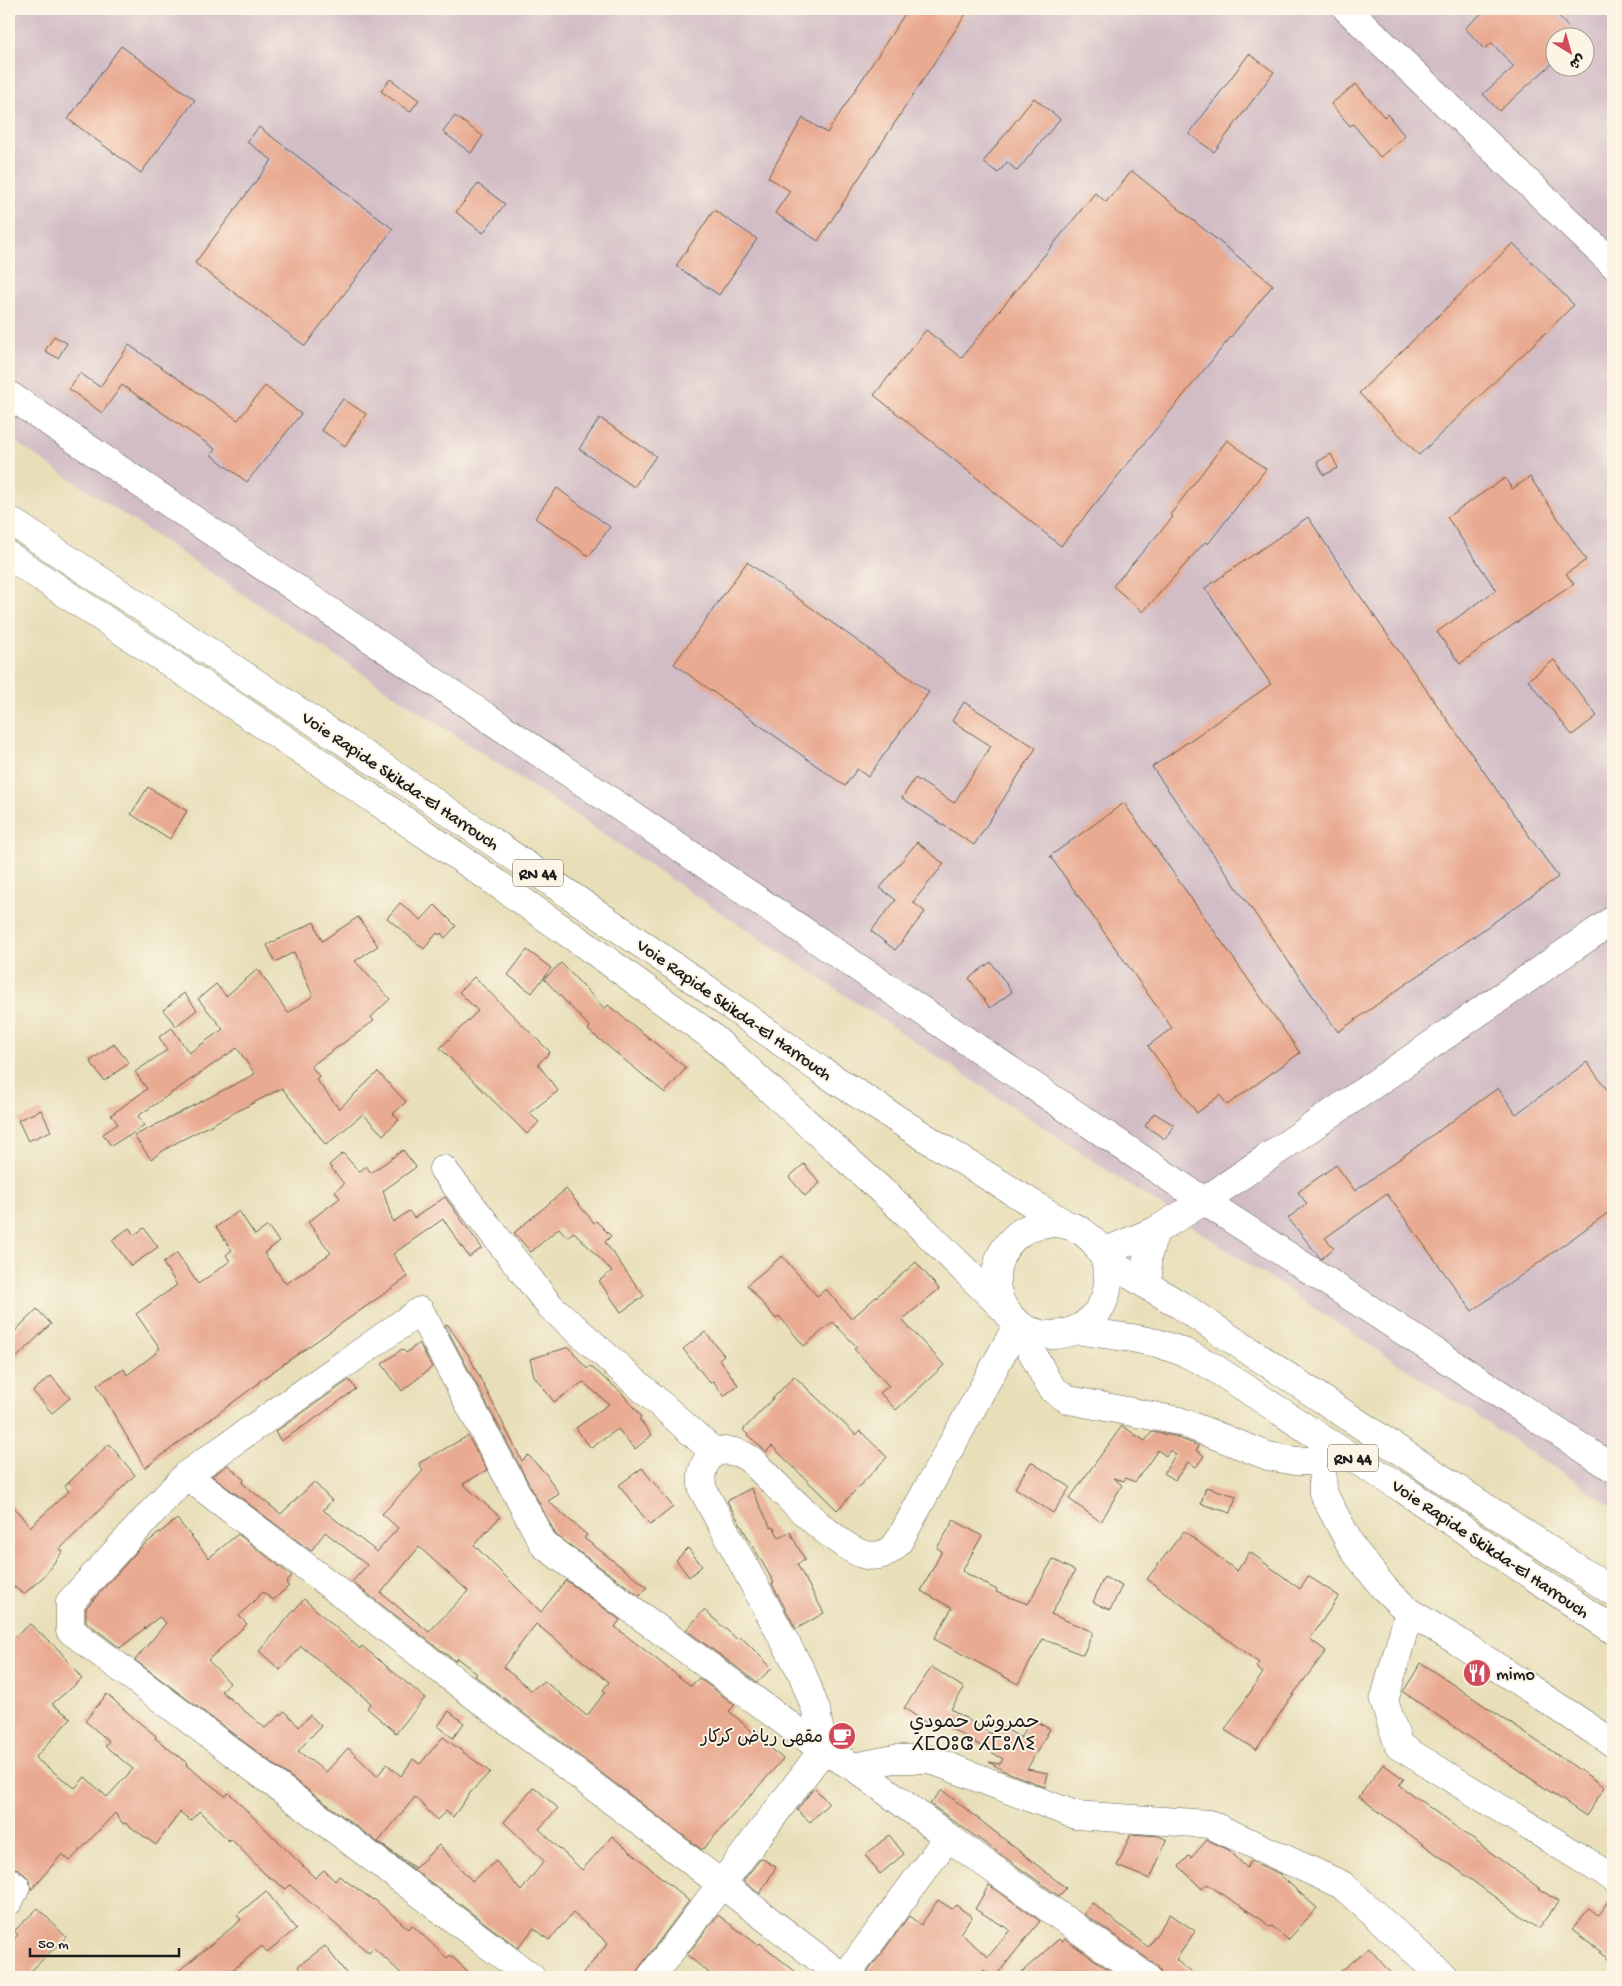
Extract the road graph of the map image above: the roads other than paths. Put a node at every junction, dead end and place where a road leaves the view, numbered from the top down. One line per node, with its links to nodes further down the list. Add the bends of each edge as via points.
1 (1362, 14): 2 (main road)
2 (1613, 264)
3 (9, 396): 8 (main road)
4 (9, 520): 9 (main road, Voie Rapide Skikda-El Harrouch / RN 44, via 397,776 819,1069)
5 (9, 556): 13 (main road, Voie Rapide Skikda-El Harrouch / RN 44, via 485,875 710,1036 914,1220)
6 (1613, 920): 8 (main road)
7 (443, 1169): 16 (main road, via 550,1306)
8 (1204, 1201): 10 (main road); 17 (main road)
9 (1067, 1225): 11 (main road, Voie Rapide Skikda-El Harrouch, via 1087,1235); 13 (main road, Voie Rapide Skikda-El Harrouch, via 1045,1223 1024,1230 1007,1244 997,1265 996,1287)
10 (1155, 1231): 11 (main road); 12 (main road, via 1147,1258)
11 (1103, 1256): 12 (main road, Voie Rapide Skikda-El Harrouch / RN 44); 14 (main road, Voie Rapide Skikda-El Harrouch, via 1108,1281 1103,1301 1091,1318)
12 (1149, 1287): 19 (main road, Voie Rapide Skikda-El Harrouch / RN 44)
13 (1011, 1316): 14 (main road, Voie Rapide Skikda-El Harrouch, via 1036,1333 1055,1335); 15 (main road, via 1046,1379 1054,1390 1069,1400 1179,1421 1268,1456 1295,1461); 16 (main road, via 899,1542 882,1554 861,1553 833,1536 745,1456 734,1451)
14 (1074, 1330): 15 (main road, Voie Rapide Skikda-El Harrouch / RN 44, via 1157,1343 1186,1353 1214,1367)
15 (1323, 1451): 20 (main road, via 1323,1493 1339,1526 1367,1569); 21 (main road, Voie Rapide Skikda-El Harrouch / RN 44, via 1403,1489)
16 (714, 1452): 23 (main road, via 701,1473 703,1490 802,1674 816,1710)
17 (1613, 1468)
18 (186, 1475): 23 (main road, via 420,1311 544,1545); 28 (main road); 30 (main road, via 70,1602 70,1630)
19 (1613, 1592)
20 (1409, 1612): 22 (main road); 26 (main road, via 1384,1701 1400,1746)
21 (1613, 1630)
22 (1613, 1743)
23 (823, 1750): 24 (main road); 28 (main road)
24 (854, 1767): 25 (main road); 34 (main road, via 894,1759 929,1759 1075,1815 1209,1824 1342,1885)
25 (948, 1837): 32 (main road); 33 (main road)
26 (1613, 1878)
27 (9, 1882): 29 (main road, via 16,1887)
28 (721, 1886): 31 (main road); 32 (main road)
29 (9, 1901)
30 (531, 1977)
31 (651, 1977)
32 (844, 1977)
33 (1146, 1977)
34 (1444, 1977)

